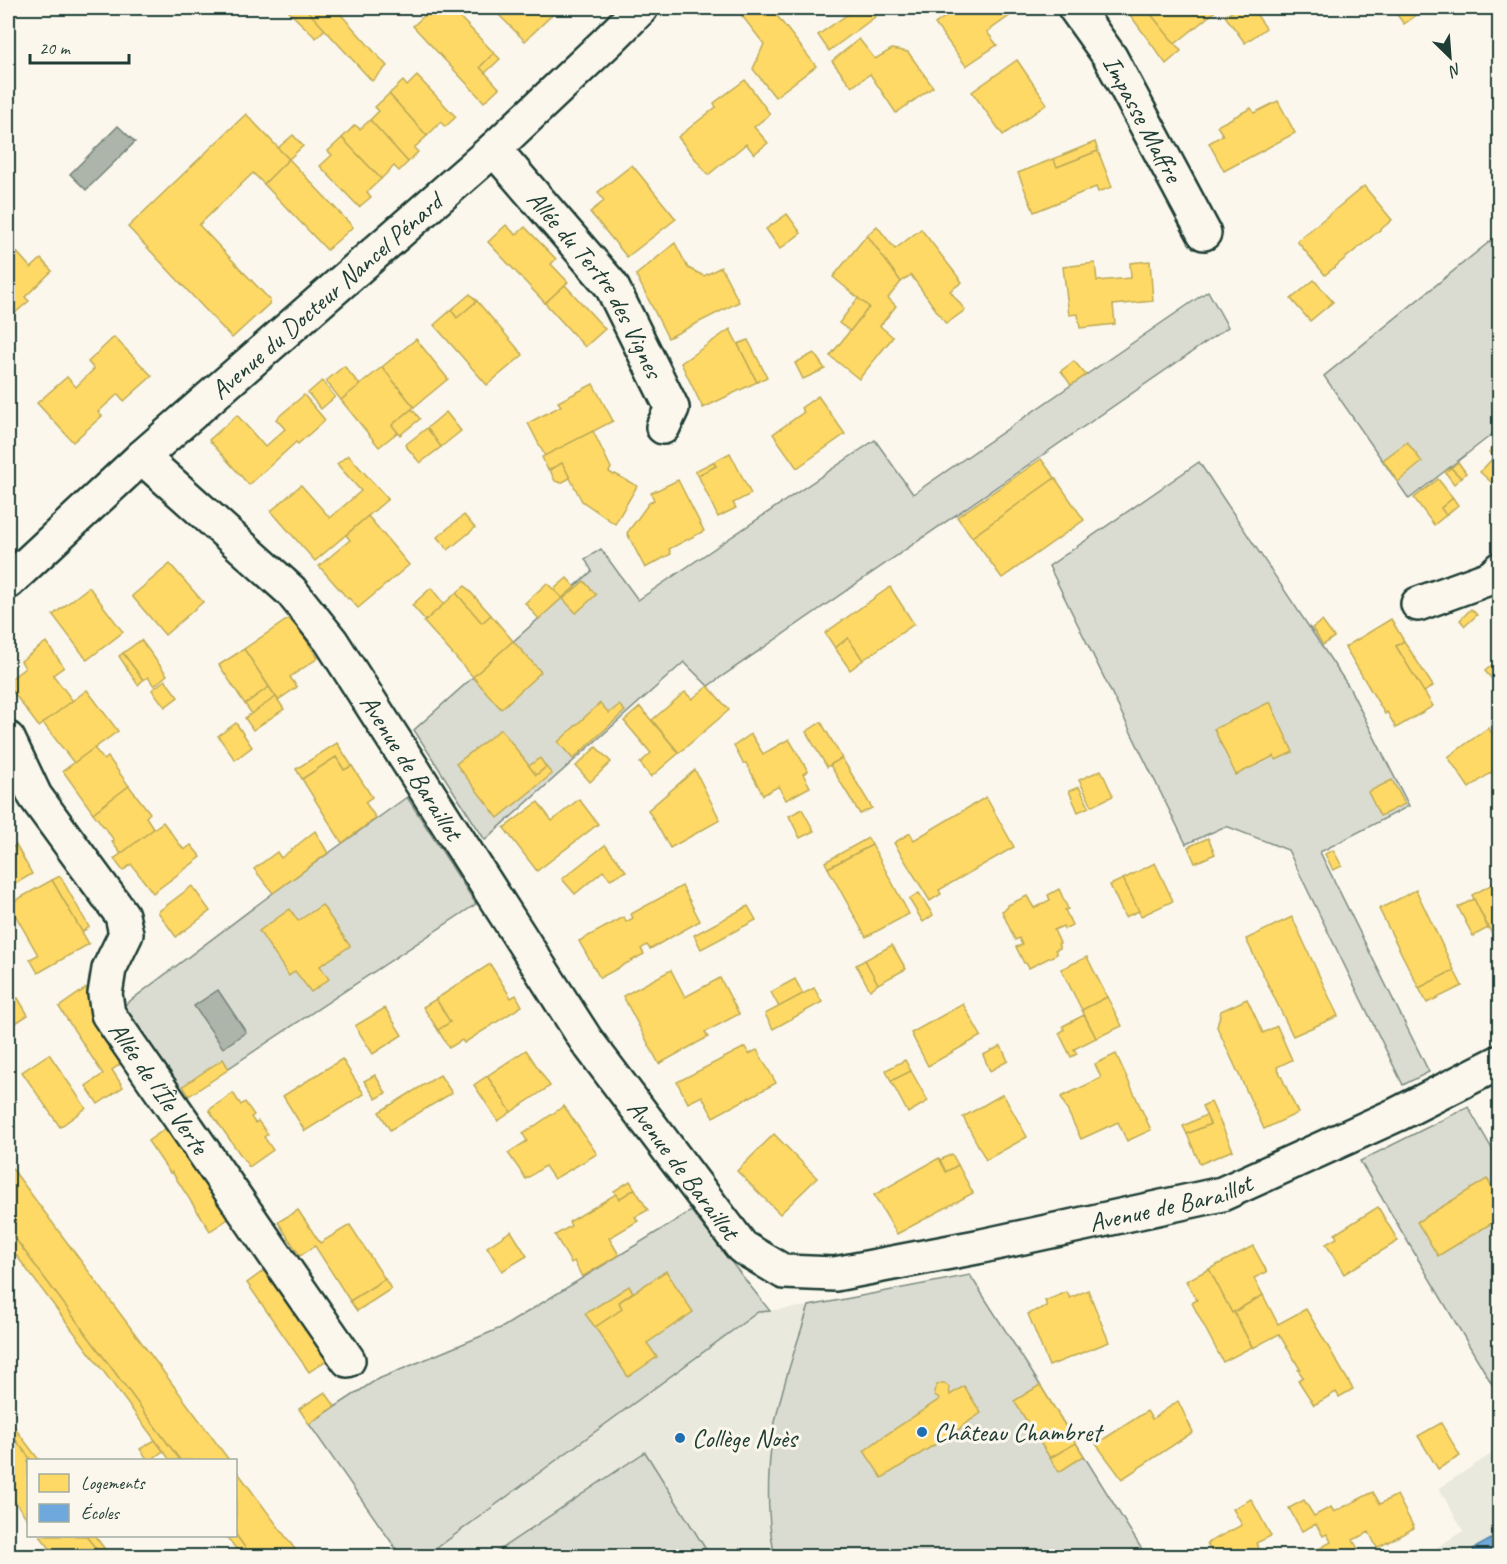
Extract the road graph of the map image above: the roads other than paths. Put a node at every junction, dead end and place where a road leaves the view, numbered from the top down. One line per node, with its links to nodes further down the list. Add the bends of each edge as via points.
1 (641, 8): 3 (street, Avenue du Docteur Nancel Pénard)
2 (1075, 8): 4 (street, Impasse Maffre, via 1110,57)
3 (494, 149): 5 (street, Allée du Tertre des Vignes, via 611,285 672,408); 6 (street, Avenue du Docteur Nancel Pénard)
4 (1204, 233)
5 (663, 427)
6 (142, 457): 8 (street, Avenue du Docteur Nancel Pénard); 11 (street, Avenue de Baraillot, via 291,591 331,641 586,1040 742,1247 784,1272 835,1274 1222,1194 1398,1114)
7 (1500, 568): 9 (street, via 1492,577)
8 (8, 582)
9 (1418, 604)
10 (8, 739): 12 (street, Allée de l'Île Verte, via 35,796 122,915 126,934 109,969 105,994 108,1014)
11 (1500, 1062)
12 (348, 1360)

